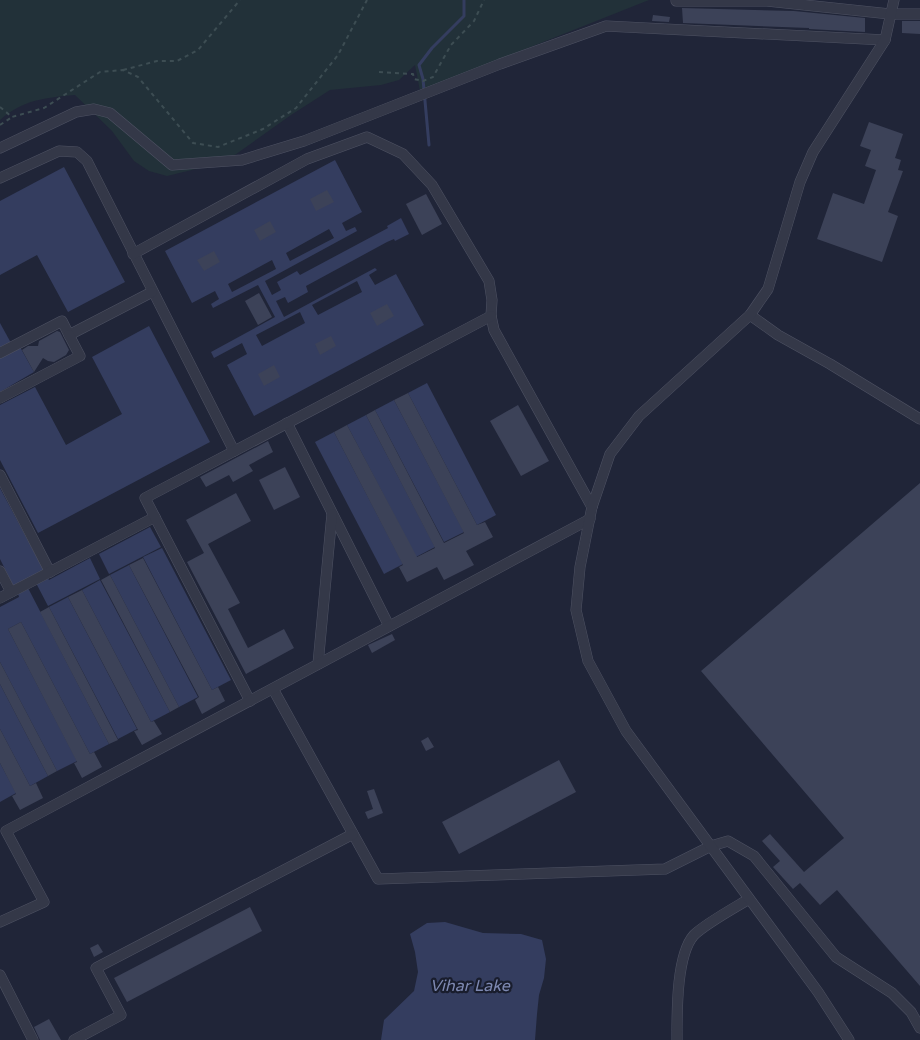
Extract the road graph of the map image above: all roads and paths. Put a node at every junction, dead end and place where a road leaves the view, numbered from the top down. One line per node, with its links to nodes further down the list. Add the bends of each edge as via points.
1 (240, 0): 10 (path, via 198,50 177,61 157,61)
2 (367, 0): 10 (path, via 338,54 296,108 262,129 218,147 193,143 138,77)
3 (484, 0): 11 (path, via 474,21 451,45 433,77 423,81 414,79 413,74)
4 (894, 0): 7 (street)
5 (676, 1): 6 (street)
6 (767, 1): 7 (street)
7 (890, 14): 8 (street); 9 (street)
8 (920, 14)
9 (885, 38): 15 (street, via 606,26 304,141 242,160 172,164 110,113 94,109 76,112); 19 (street, via 813,152 800,182 768,289)
10 (123, 70): 13 (path, via 100,72 44,108)
11 (379, 72)
12 (0, 107): 13 (path)
13 (12, 118): 14 (path)
14 (0, 126)
15 (0, 148)
16 (0, 178): 17 (street, via 59,151 77,152 87,161)
17 (133, 254): 18 (street); 20 (street, via 307,159 367,137 403,154 432,186 489,281)
18 (152, 292): 21 (street); 26 (street)
19 (750, 315): 24 (street); 28 (street, via 639,416 610,454)
20 (491, 316): 25 (street); 28 (street, via 494,330)
21 (69, 335): 22 (street, via 62,320); 23 (street, via 80,356)
22 (0, 353)
23 (0, 398)
24 (920, 419)
25 (287, 423): 26 (street); 29 (street)
26 (234, 451): 30 (street, via 145,498)
27 (0, 475): 33 (street)
28 (592, 508): 31 (street)
29 (332, 513): 36 (street); 37 (street)
30 (155, 517): 33 (street); 39 (street)
31 (590, 519): 36 (street); 41 (street, via 580,567 576,610 588,661 626,731)
32 (0, 571): 34 (street)
33 (50, 572): 34 (street)
34 (11, 592): 35 (street)
35 (0, 598)
36 (389, 626): 37 (street)
37 (318, 664): 38 (street)
38 (273, 688): 39 (street); 40 (street)
39 (250, 701): 43 (street, via 6,831 44,902)
40 (353, 834): 41 (street, via 378,879 665,869); 47 (street, via 96,968 121,1015)
41 (710, 846): 42 (street); 45 (street, via 728,841 754,856 836,957 892,993 911,1012)
42 (748, 899): 48 (street, via 695,934 687,944 683,953 677,1010); 49 (street, via 818,992)
43 (0, 922)
44 (0, 976): 46 (street)
45 (920, 1028)
46 (34, 1040)
47 (74, 1040)
48 (677, 1040)
49 (849, 1040)

